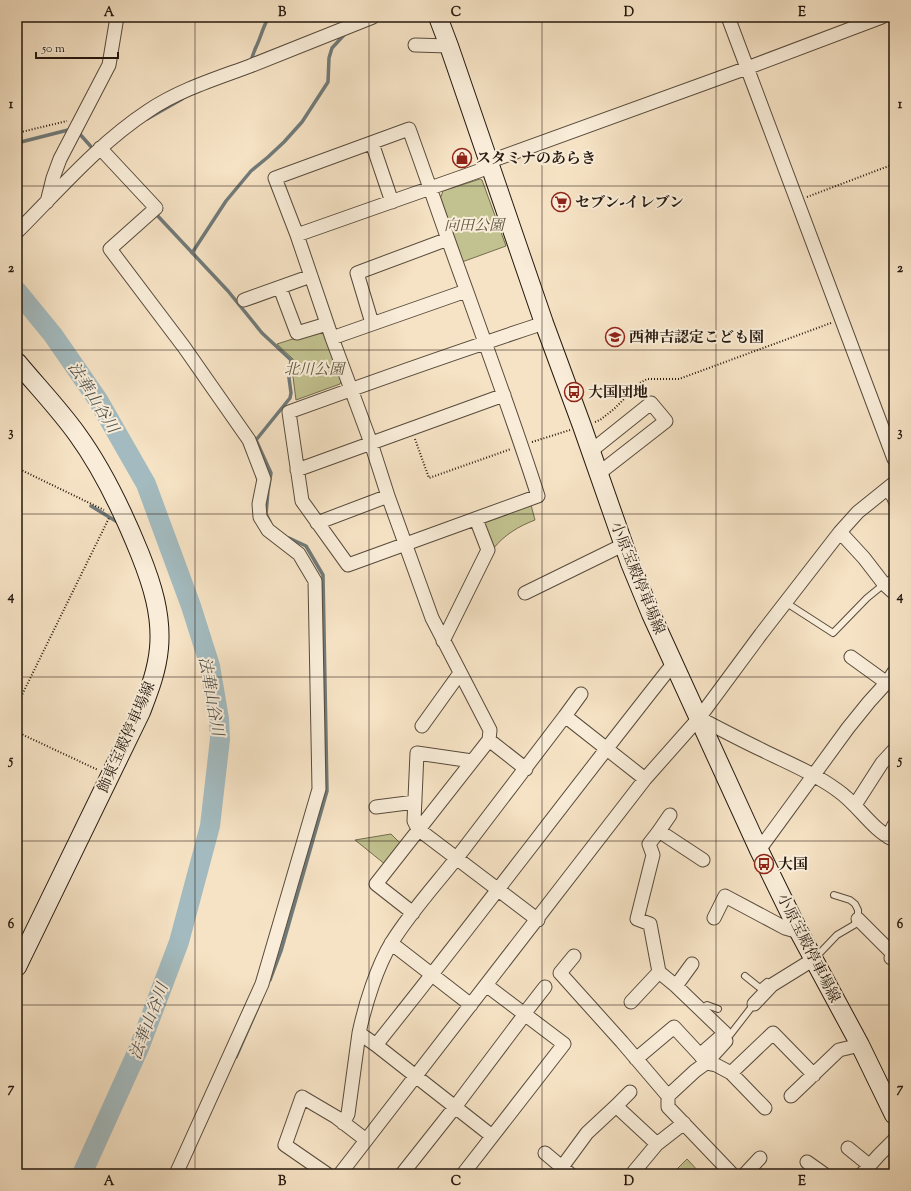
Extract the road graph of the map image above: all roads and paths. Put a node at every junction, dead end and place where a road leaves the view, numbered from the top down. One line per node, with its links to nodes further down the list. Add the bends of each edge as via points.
1 (117, 17): 9 (street, via 109,65)
2 (373, 17): 12 (street, via 200,83 170,97 127,125)
3 (438, 17): 7 (main road, 小原宝殿停車場線)
4 (728, 17): 8 (street)
5 (882, 17): 8 (street)
6 (415, 45): 7 (street)
7 (449, 46): 13 (main road, 小原宝殿停車場線)
8 (747, 68): 13 (street); 16 (street)
9 (77, 128): 10 (path, via 71,120); 17 (street, via 60,159)
10 (17, 133)
11 (372, 143): 15 (street, via 410,129); 18 (street); 20 (street, via 275,178)
12 (100, 152): 17 (street); 141 (street, via 152,211 110,249 184,347 249,440 264,479 259,504 260,517 268,530 299,554 315,581 319,789 262,984)
13 (489, 164): 15 (street); 28 (main road, 小原宝殿停車場線)
14 (894, 164): 16 (path)
15 (430, 188): 18 (street); 21 (street)
16 (796, 201): 26 (street)
17 (48, 202): 19 (street)
18 (392, 202): 20 (street)
19 (17, 232)
20 (297, 235): 22 (street)
21 (448, 240): 24 (street); 27 (street, via 356,274)
22 (311, 276): 23 (street); 29 (street)
23 (280, 288): 25 (street); 29 (street, via 297,333)
24 (466, 291): 27 (street); 31 (street)
25 (244, 300)
26 (841, 319): 35 (path, via 679,379 647,380 640,383 600,420); 40 (street)
27 (372, 323): 30 (street)
28 (544, 323): 31 (street); 35 (main road, 小原宝殿停車場線)
29 (327, 324): 30 (street)
30 (332, 338): 33 (street)
31 (485, 342): 33 (street); 34 (street)
32 (17, 362): 47 (main road, 飾東宝殿停車場線, via 77,434 101,471)
33 (350, 390): 37 (street); 42 (street, via 289,412)
34 (504, 395): 36 (street); 38 (street)
35 (582, 426): 38 (path); 39 (main road, 小原宝殿停車場線)
36 (411, 429): 37 (street); 38 (path, via 428,478)
37 (371, 443): 42 (street); 45 (street)
38 (522, 445): 48 (street, via 538,496)
39 (590, 451): 43 (main road, 小原宝殿停車場線); 43 (street, via 651,403 666,421)
40 (894, 459)
41 (17, 468): 47 (path, via 106,511)
42 (297, 470): 49 (street, via 302,501)
43 (598, 474): 52 (main road, 小原宝殿停車場線)
44 (889, 487): 46 (lane); 50 (street, via 858,512)
45 (388, 496): 49 (street); 51 (street)
46 (894, 507)
47 (115, 512): 63 (path); 74 (main road, 飾東宝殿停車場線, via 150,580 158,614 159,649 153,681)
48 (476, 519): 51 (street); 57 (street, via 488,550)
49 (317, 523): 51 (street, via 348,565)
50 (840, 532): 53 (street); 56 (street)
51 (405, 545): 57 (street)
52 (623, 545): 54 (street); 59 (main road, 小原宝殿停車場線)
53 (889, 580): 55 (street); 56 (lane, via 867,598 833,633)
54 (525, 593)
55 (894, 593)
56 (785, 602): 65 (street)
57 (443, 641): 60 (street)
58 (851, 657): 61 (street)
59 (674, 664): 65 (main road, 小原宝殿停車場線); 69 (street)
60 (460, 672): 66 (street); 68 (street, via 490,730)
61 (891, 681): 73 (street, via 869,702)
62 (581, 694): 64 (street)
63 (17, 705)
64 (565, 716): 69 (street); 72 (street)
65 (699, 718): 73 (street); 75 (street); 84 (main road, 小原宝殿停車場線)
66 (422, 726)
67 (17, 732): 74 (path)
68 (488, 740): 71 (street); 72 (street)
69 (607, 748): 75 (street); 87 (street)
70 (894, 750): 77 (street, via 882,763)
71 (472, 761): 76 (street, via 416,753); 81 (street)
72 (526, 769): 85 (street)
73 (814, 774): 77 (street); 84 (street)
74 (110, 776): 99 (main road, 飾東宝殿停車場線)
75 (645, 779): 92 (street)
76 (415, 802): 78 (street); 81 (street, via 414,821)
77 (855, 805): 83 (street, via 875,827)
78 (376, 807)
79 (670, 815): 82 (street)
80 (894, 825): 83 (street)
81 (418, 829): 85 (street); 89 (street, via 376,884)
82 (658, 831): 86 (street); 100 (street, via 648,844 653,855 637,919 650,924)
83 (891, 838)
84 (759, 850): 93 (main road, 小原宝殿停車場線)
85 (458, 858): 87 (street); 89 (street)
86 (703, 860)
87 (498, 890): 92 (street); 101 (street)
88 (834, 895): 91 (lane, via 855,904)
89 (413, 913): 94 (street)
90 (714, 918): 93 (street, via 725,896 785,928)
91 (858, 919): 96 (lane); 97 (street, via 892,953 891,958)
92 (538, 920): 104 (street)
93 (799, 932): 96 (main road, 小原宝殿停車場線)
94 (392, 943): 101 (street); 113 (street, via 367,1001)
95 (574, 956): 117 (street, via 560,973 562,981)
96 (814, 959): 102 (street); 116 (main road, 小原宝殿停車場線)
97 (894, 959)
98 (692, 964): 105 (street)
99 (17, 967)
100 (659, 972): 105 (street); 107 (street)
101 (432, 975): 109 (street); 115 (street)
102 (788, 975): 103 (lane, via 775,976 760,988); 108 (street, via 772,985)
103 (745, 976)
104 (486, 984): 109 (street); 112 (street)
105 (676, 986): 111 (street)
106 (545, 987): 112 (street)
107 (631, 1002)
108 (754, 1004): 114 (lane)
109 (471, 1005): 121 (street)
110 (718, 1009): 111 (lane, via 707,1005)
111 (700, 1010): 118 (street, via 724,1033)
112 (524, 1014): 126 (street); 131 (street, via 564,1044)
113 (359, 1033): 115 (street); 129 (street, via 348,1114)
114 (730, 1035): 118 (street)
115 (376, 1045): 121 (street)
116 (860, 1045): 120 (street, via 839,1050); 128 (main road, 小原宝殿停車場線)
117 (636, 1059): 118 (street, via 674,1027); 123 (street)
118 (703, 1059): 119 (street); 123 (street, via 695,1071)
119 (732, 1073): 120 (street, via 773,1033); 127 (street)
120 (814, 1075): 124 (street)
121 (415, 1076): 126 (street); 132 (street)
122 (630, 1092): 125 (street)
123 (668, 1096): 130 (street, via 668,1107)
124 (791, 1096)
125 (616, 1106): 134 (street); 140 (street, via 587,1133)
126 (455, 1107): 131 (street); 144 (street)
127 (765, 1108)
128 (894, 1115)
129 (343, 1122): 132 (street); 142 (street, via 302,1097 285,1145)
130 (684, 1123): 134 (street); 147 (street)
131 (492, 1136): 145 (street)
132 (366, 1140): 143 (street)
133 (894, 1140): 139 (street)
134 (657, 1144): 146 (street)
135 (848, 1148): 139 (street)
136 (545, 1153): 140 (street)
137 (760, 1158): 148 (street)
138 (807, 1162): 149 (street)
139 (865, 1170)
140 (566, 1171)
141 (176, 1174)
142 (327, 1174)
143 (340, 1174)
144 (402, 1174)
145 (463, 1174)
146 (632, 1174)
147 (732, 1174)
148 (745, 1174)
149 (824, 1174)

